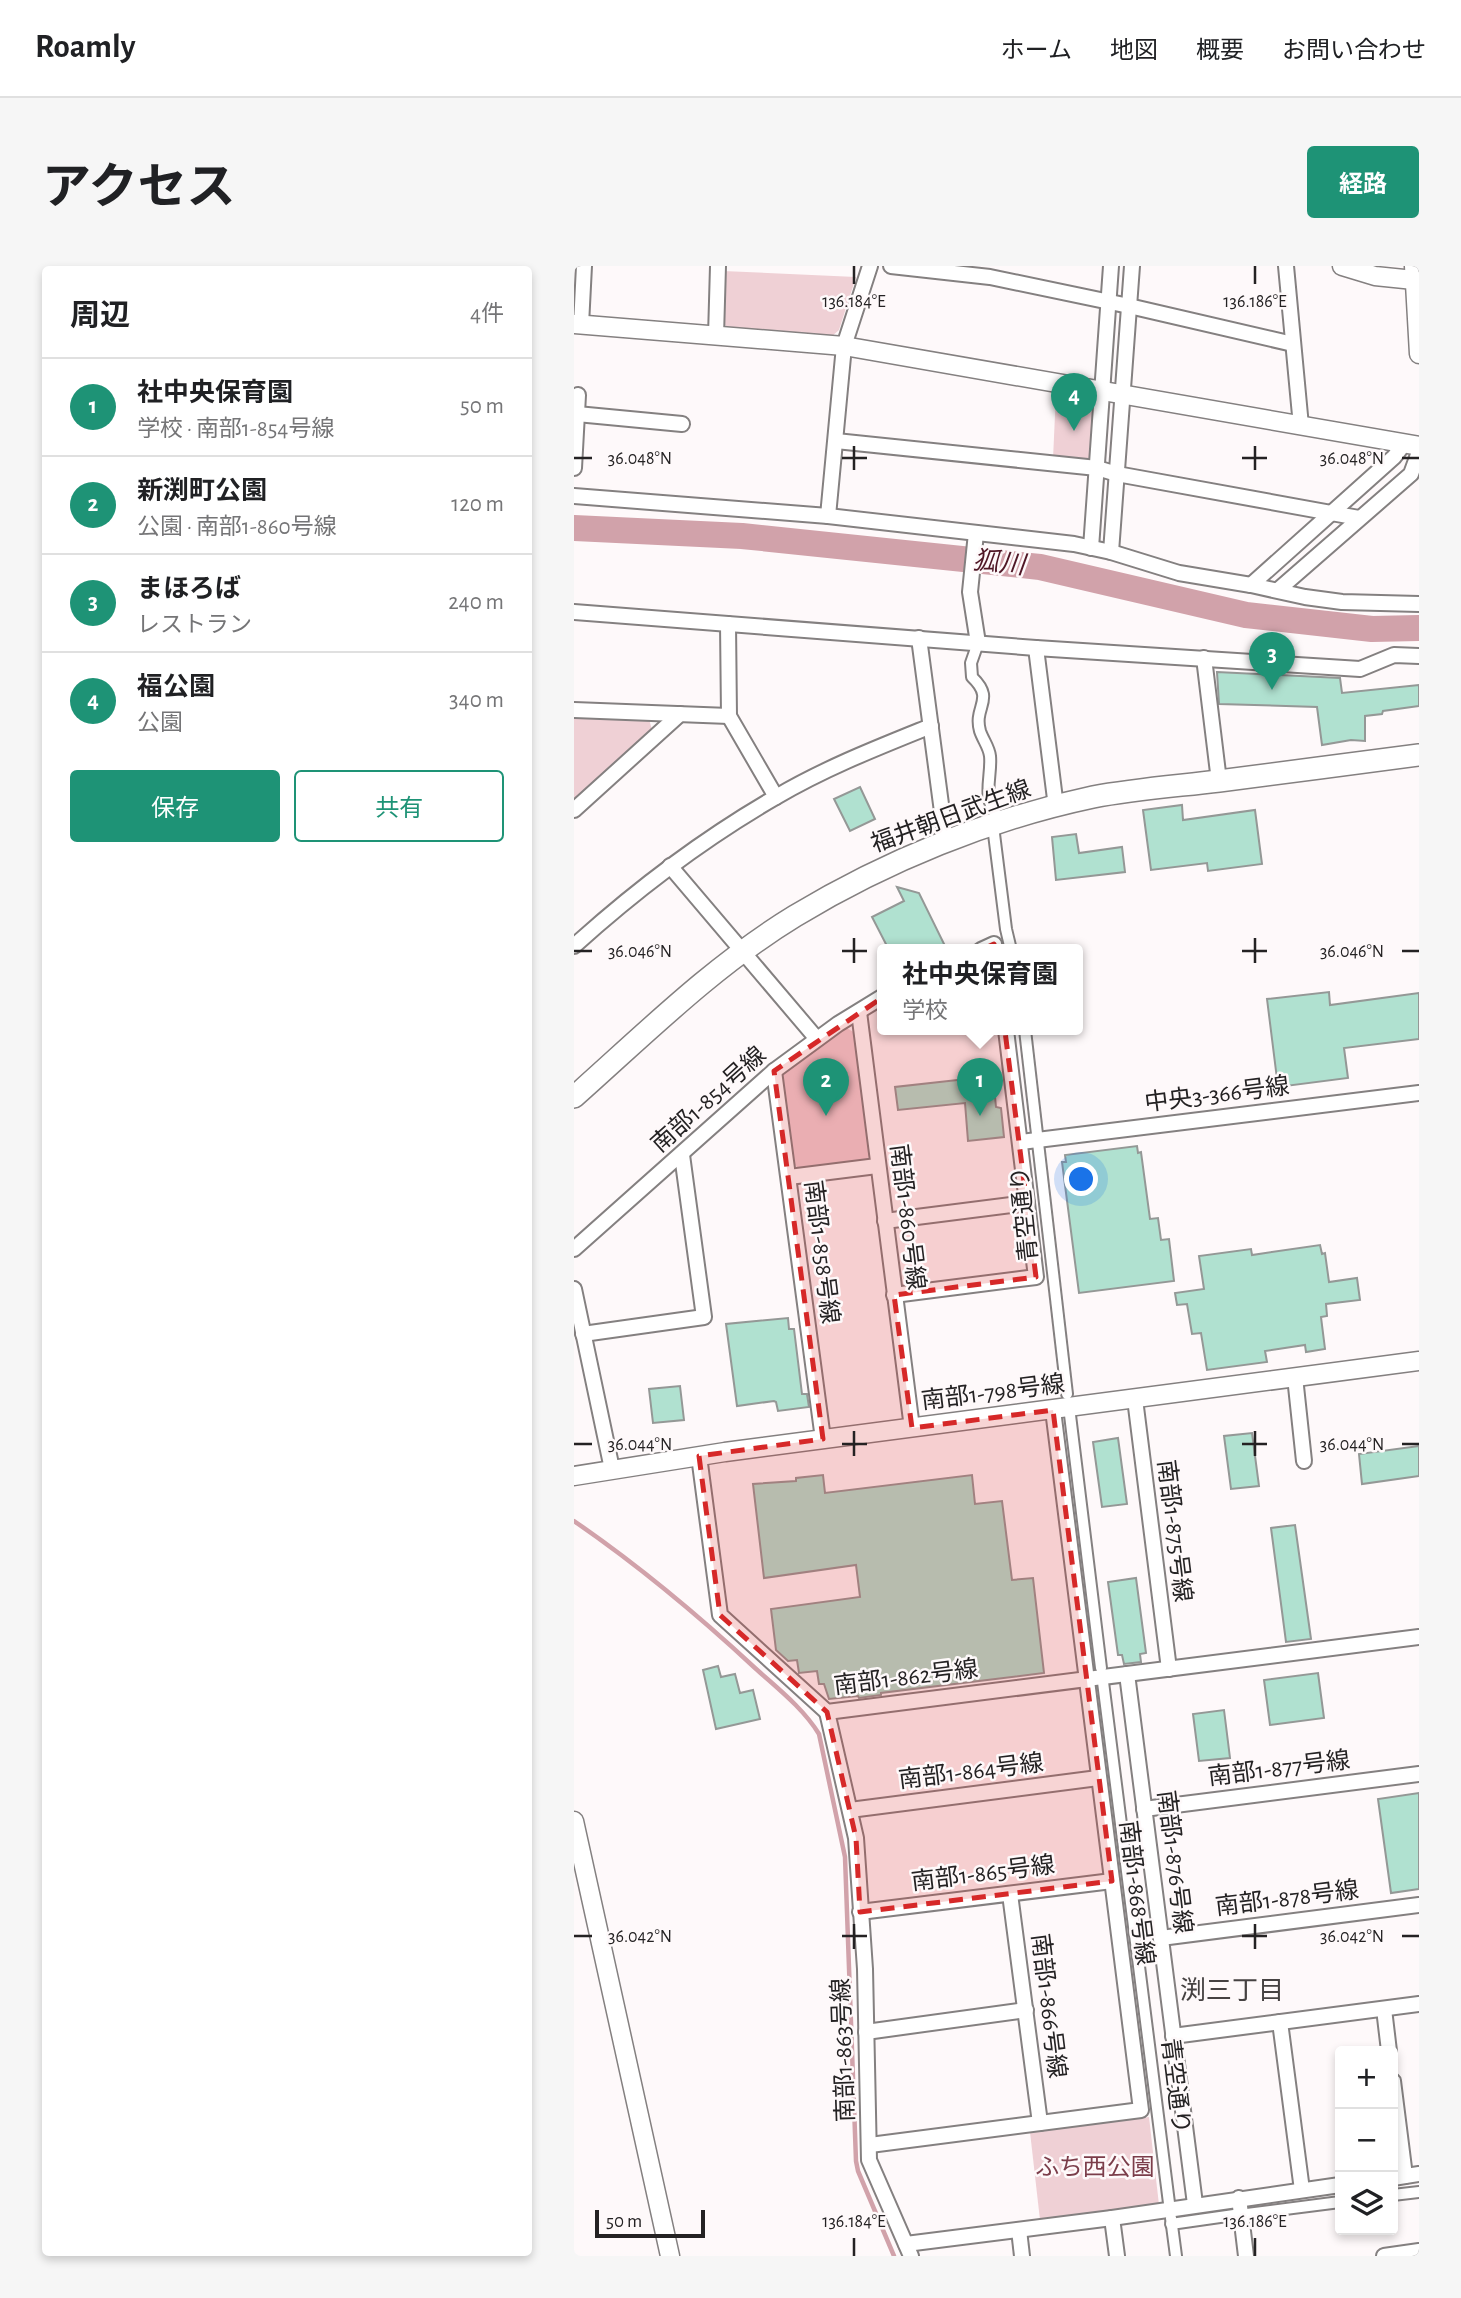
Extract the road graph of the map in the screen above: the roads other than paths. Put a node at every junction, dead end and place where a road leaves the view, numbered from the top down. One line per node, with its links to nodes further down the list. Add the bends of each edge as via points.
1 (584, 266): 12 (street)
2 (718, 266): 13 (street)
3 (870, 266): 15 (street)
4 (891, 266): 10 (street, via 990,278)
5 (1111, 266): 10 (street)
6 (1132, 266): 11 (street)
7 (1286, 266): 14 (street)
8 (1342, 266): 9 (street, via 1376,275)
9 (1416, 275): 16 (street)
10 (1109, 303): 11 (street); 17 (street)
11 (1129, 306): 14 (street); 19 (street)
12 (578, 324): 13 (street)
13 (716, 336): 15 (street)
14 (1293, 344): 22 (street)
15 (844, 346): 17 (street); 23 (street)
16 (1419, 354)
17 (1102, 391): 19 (street); 26 (street)
18 (578, 395): 20 (street)
19 (1123, 395): 22 (street); 27 (street)
20 (577, 415): 21 (street); 25 (street)
21 (682, 424)
22 (1301, 426): 24 (street)
23 (836, 441): 26 (street); 30 (street)
24 (1414, 447): 29 (street, via 1394,457); 31 (street, via 1411,474)
25 (574, 468)
26 (1097, 468): 27 (street); 33 (street)
27 (1117, 474): 29 (street); 34 (street)
28 (574, 496): 30 (street)
29 (1330, 513): 31 (street); 35 (street)
30 (828, 516): 32 (street)
31 (1359, 519): 36 (street)
32 (975, 535): 33 (street); 41 (street, via 970,592)
33 (1090, 548): 34 (street)
34 (1111, 552): 35 (street, via 1179,573)
35 (1251, 585): 36 (street)
36 (1278, 590): 37 (street, via 1342,601)
37 (1419, 604)
38 (574, 612): 39 (street)
39 (728, 624): 40 (street); 47 (street)
40 (919, 638): 41 (street); 48 (street)
41 (978, 643): 42 (street); 54 (street, via 972,677 982,687 984,698 979,730 990,754 990,807)
42 (1037, 648): 44 (street); 52 (street)
43 (1419, 656): 44 (street, via 1394,655 1360,669)
44 (1204, 659): 50 (street)
45 (574, 710): 46 (street)
46 (680, 714): 47 (street); 53 (street)
47 (729, 716): 51 (street)
48 (931, 726): 51 (street); 56 (street)
49 (1419, 755): 50 (main road, 福井朝日武生線)
50 (1219, 781): 52 (main road, 福井朝日武生線)
51 (776, 797): 57 (street)
52 (1056, 807): 56 (main road, 福井朝日武生線)
53 (574, 810)
54 (996, 814)
55 (995, 834): 58 (street)
56 (946, 842): 60 (main road, 福井朝日武生線, via 858,880)
57 (670, 866): 59 (street); 60 (street)
58 (1010, 944)
59 (574, 946)
60 (744, 951): 65 (street); 68 (main road, 福井朝日武生線)
61 (877, 1000): 62 (street, 南部1-854号線)
62 (859, 1012): 65 (street, 南部1-854号線); 72 (street, 南部1-860号線)
63 (1007, 1035): 70 (street)
64 (1025, 1035): 69 (street, 青空通り)
65 (817, 1039): 66 (street, 南部1-854号線)
66 (774, 1071): 71 (street, 南部1-854号線); 73 (street, 南部1-858号線)
67 (1419, 1093): 69 (street, 中央3-366号線)
68 (574, 1097)
69 (1038, 1141): 70 (street, 中央3-366号線); 82 (street, 青空通り)
70 (1021, 1142): 74 (street)
71 (682, 1155): 76 (street, 南部1-854号線); 79 (street, via 704,1317)
72 (877, 1166): 73 (street); 75 (street, 南部1-860号線)
73 (789, 1177): 86 (street, 南部1-858号線)
74 (1027, 1203): 75 (street); 78 (street, via 1036,1277)
75 (885, 1220): 78 (street, 南部1-860号線)
76 (574, 1249)
77 (574, 1289): 79 (street)
78 (894, 1295): 85 (street, 南部1-860号線)
79 (583, 1334): 89 (street)
80 (1419, 1361): 81 (street, 南部1-798号線)
81 (1295, 1377): 83 (street, 南部1-798号線); 88 (street)
82 (1067, 1394)
83 (1135, 1399): 84 (street, 南部1-798号線); 93 (street, 南部1-875号線)
84 (1061, 1413): 85 (street, 南部1-798号線); 92 (street); 95 (street, 南部1-868号線)
85 (912, 1428): 86 (street, 南部1-798号線)
86 (823, 1439): 87 (street, 南部1-798号線)
87 (699, 1456): 89 (street, 南部1-798号線); 97 (street, 南部1-862号線, via 720,1615)
88 (1304, 1461)
89 (612, 1469): 90 (street, 南部1-798号線)
90 (574, 1476)
91 (1419, 1637): 93 (street)
92 (1101, 1668)
93 (1168, 1669): 94 (street)
94 (1127, 1674): 95 (street, 南部1-862号線); 100 (street, 南部1-876号線)
95 (1087, 1678): 97 (street, 南部1-862号線); 99 (street, 南部1-868号線)
96 (1103, 1682): 124 (street, 青空通り)
97 (827, 1712): 101 (street, 南部1-863号線)
98 (1419, 1774): 100 (street, 南部1-877号線)
99 (1098, 1778): 101 (street, 南部1-864号線); 103 (street, 南部1-868号線)
100 (1144, 1809): 107 (street, 南部1-876号線)
101 (850, 1810): 106 (street, 南部1-863号線)
102 (574, 1821): 133 (street)
103 (1112, 1881): 104 (street, 南部1-865号線); 116 (street, 南部1-868号線, via 1141,2110)
104 (1010, 1894): 106 (street, 南部1-865号線); 110 (street, 南部1-866号線)
105 (1419, 1905): 107 (street, 南部1-878号線)
106 (860, 1912): 112 (street, 南部1-863号線)
107 (1161, 1938): 113 (street, 南部1-876号線)
108 (1419, 2004): 109 (street)
109 (1384, 2009): 111 (street); 114 (street)
110 (1026, 2010): 112 (street); 116 (street, 南部1-866号線)
111 (1280, 2022): 113 (street); 120 (street)
112 (866, 2032): 117 (street, 南部1-863号線)
113 (1173, 2036): 126 (street, 南部1-876号線)
114 (1388, 2046)
115 (1397, 2109): 118 (street)
116 (1040, 2123): 117 (street, 南部1-868号線)
117 (870, 2145): 131 (street, 南部1-863号線, via 869,2160)
118 (1406, 2176)
119 (1335, 2186): 120 (street)
120 (1302, 2190): 123 (street)
121 (1419, 2192): 122 (street)
122 (1398, 2194)
123 (1239, 2198): 126 (street); 137 (street)
124 (1168, 2203)
125 (1335, 2203): 127 (street)
126 (1195, 2204): 129 (street)
127 (1247, 2214)
128 (1234, 2215): 136 (street, via 1177,2221)
129 (1112, 2218): 130 (street); 135 (street)
130 (1019, 2230): 131 (street); 134 (street)
131 (909, 2250)
132 (1419, 2251): 138 (street)
133 (670, 2256)
134 (1022, 2256)
135 (1117, 2256)
136 (1176, 2256)
137 (1246, 2256)
138 (1384, 2256)

